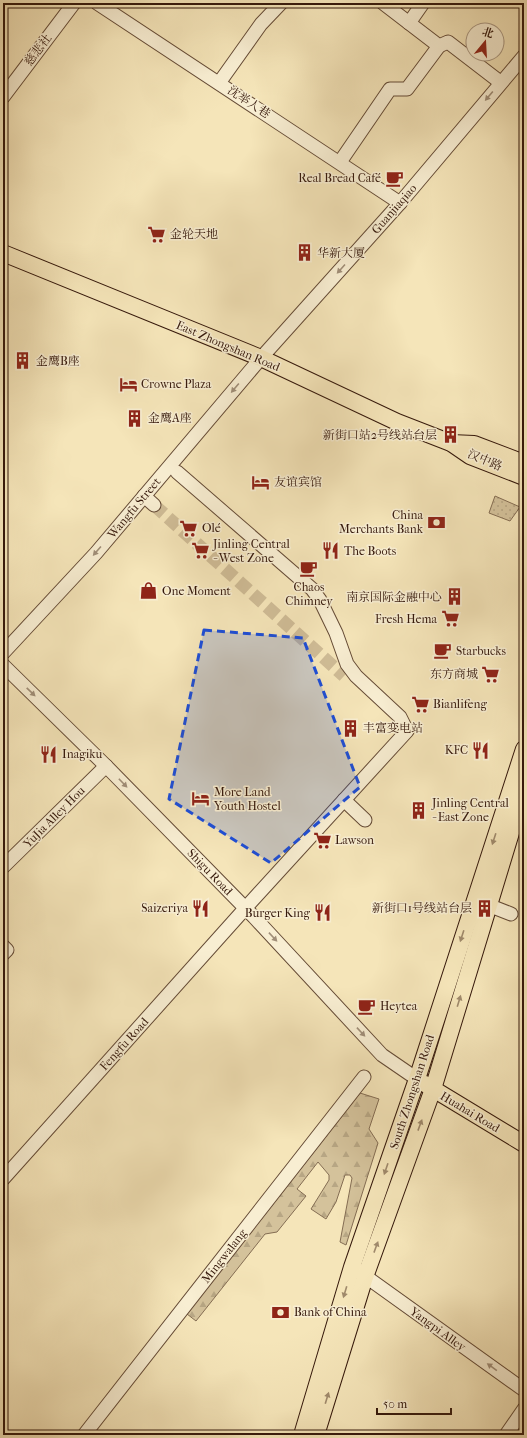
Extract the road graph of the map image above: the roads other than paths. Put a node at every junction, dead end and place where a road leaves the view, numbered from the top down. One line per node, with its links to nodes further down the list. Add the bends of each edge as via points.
1 (74, 3): 11 (street, 慈悲社)
2 (97, 3): 10 (street, 沈举人巷)
3 (281, 3): 10 (street, via 261,24)
4 (383, 3): 6 (street)
5 (423, 3): 6 (street)
6 (409, 23): 7 (street)
7 (439, 46): 9 (street, via 448,42); 12 (street, via 407,89 390,88)
8 (523, 59): 9 (street, Guanjiaqiao)
9 (500, 82): 13 (street, Guanjiaqiao, one-way to 13)
10 (219, 83): 12 (street, 沈举人巷)
11 (3, 97)
12 (340, 162): 13 (street, 沈举人巷)
13 (400, 203): 15 (street, Guanjiaqiao, one-way to 15)
14 (3, 254): 15 (main road, East Zhongshan Road)
15 (261, 358): 16 (main road, East Zhongshan Road, via 397,422); 20 (street, Wangfu Street, one-way to 20)
16 (451, 443): 17 (main road, 汉中路, via 474,444); 19 (main road, 汉中路, via 470,456)
17 (524, 463)
18 (177, 472): 27 (street, Fengfu Road, via 312,589 336,633 347,664 356,676 400,717 407,731)
19 (524, 477)
20 (144, 496): 21 (street); 22 (street, Wangfu Street, one-way to 22, via 96,553)
21 (154, 505)
22 (3, 654)
23 (3, 665): 25 (street, Shigu Road, one-way to 25)
24 (524, 749): 36 (main road, South Zhongshan Road, one-way to 36)
25 (106, 766): 29 (street, YuJia Alley Hou); 31 (street, Shigu Road, one-way to 31)
26 (524, 790): 30 (main road, South Zhongshan Road)
27 (344, 800): 28 (street); 31 (street, Fengfu Road)
28 (365, 820)
29 (3, 868)
30 (488, 905): 32 (street); 37 (main road, South Zhongshan Road, one-way to 30)
31 (245, 908): 36 (street, Shigu Road, one-way to 36, via 382,1055); 39 (street, Fengfu Road)
32 (511, 914)
33 (3, 946): 34 (street, via 7,950)
34 (3, 954)
35 (364, 1077): 44 (street, Mingwalang)
36 (417, 1079): 37 (main road, Huahai Road); 40 (main road, South Zhongshan Road, one-way to 40)
37 (433, 1089): 38 (main road, Huahai Road); 41 (main road, South Zhongshan Road, one-way to 37)
38 (524, 1144)
39 (3, 1179)
40 (352, 1267): 41 (street, Yangpi Alley); 45 (main road, South Zhongshan Road, one-way to 45)
41 (365, 1277): 42 (street, Yangpi Alley, one-way to 41); 46 (main road, South Zhongshan Road, one-way to 41)
42 (524, 1390)
43 (524, 1409): 47 (street)
44 (84, 1435)
45 (302, 1435)
46 (316, 1435)
47 (506, 1435)

